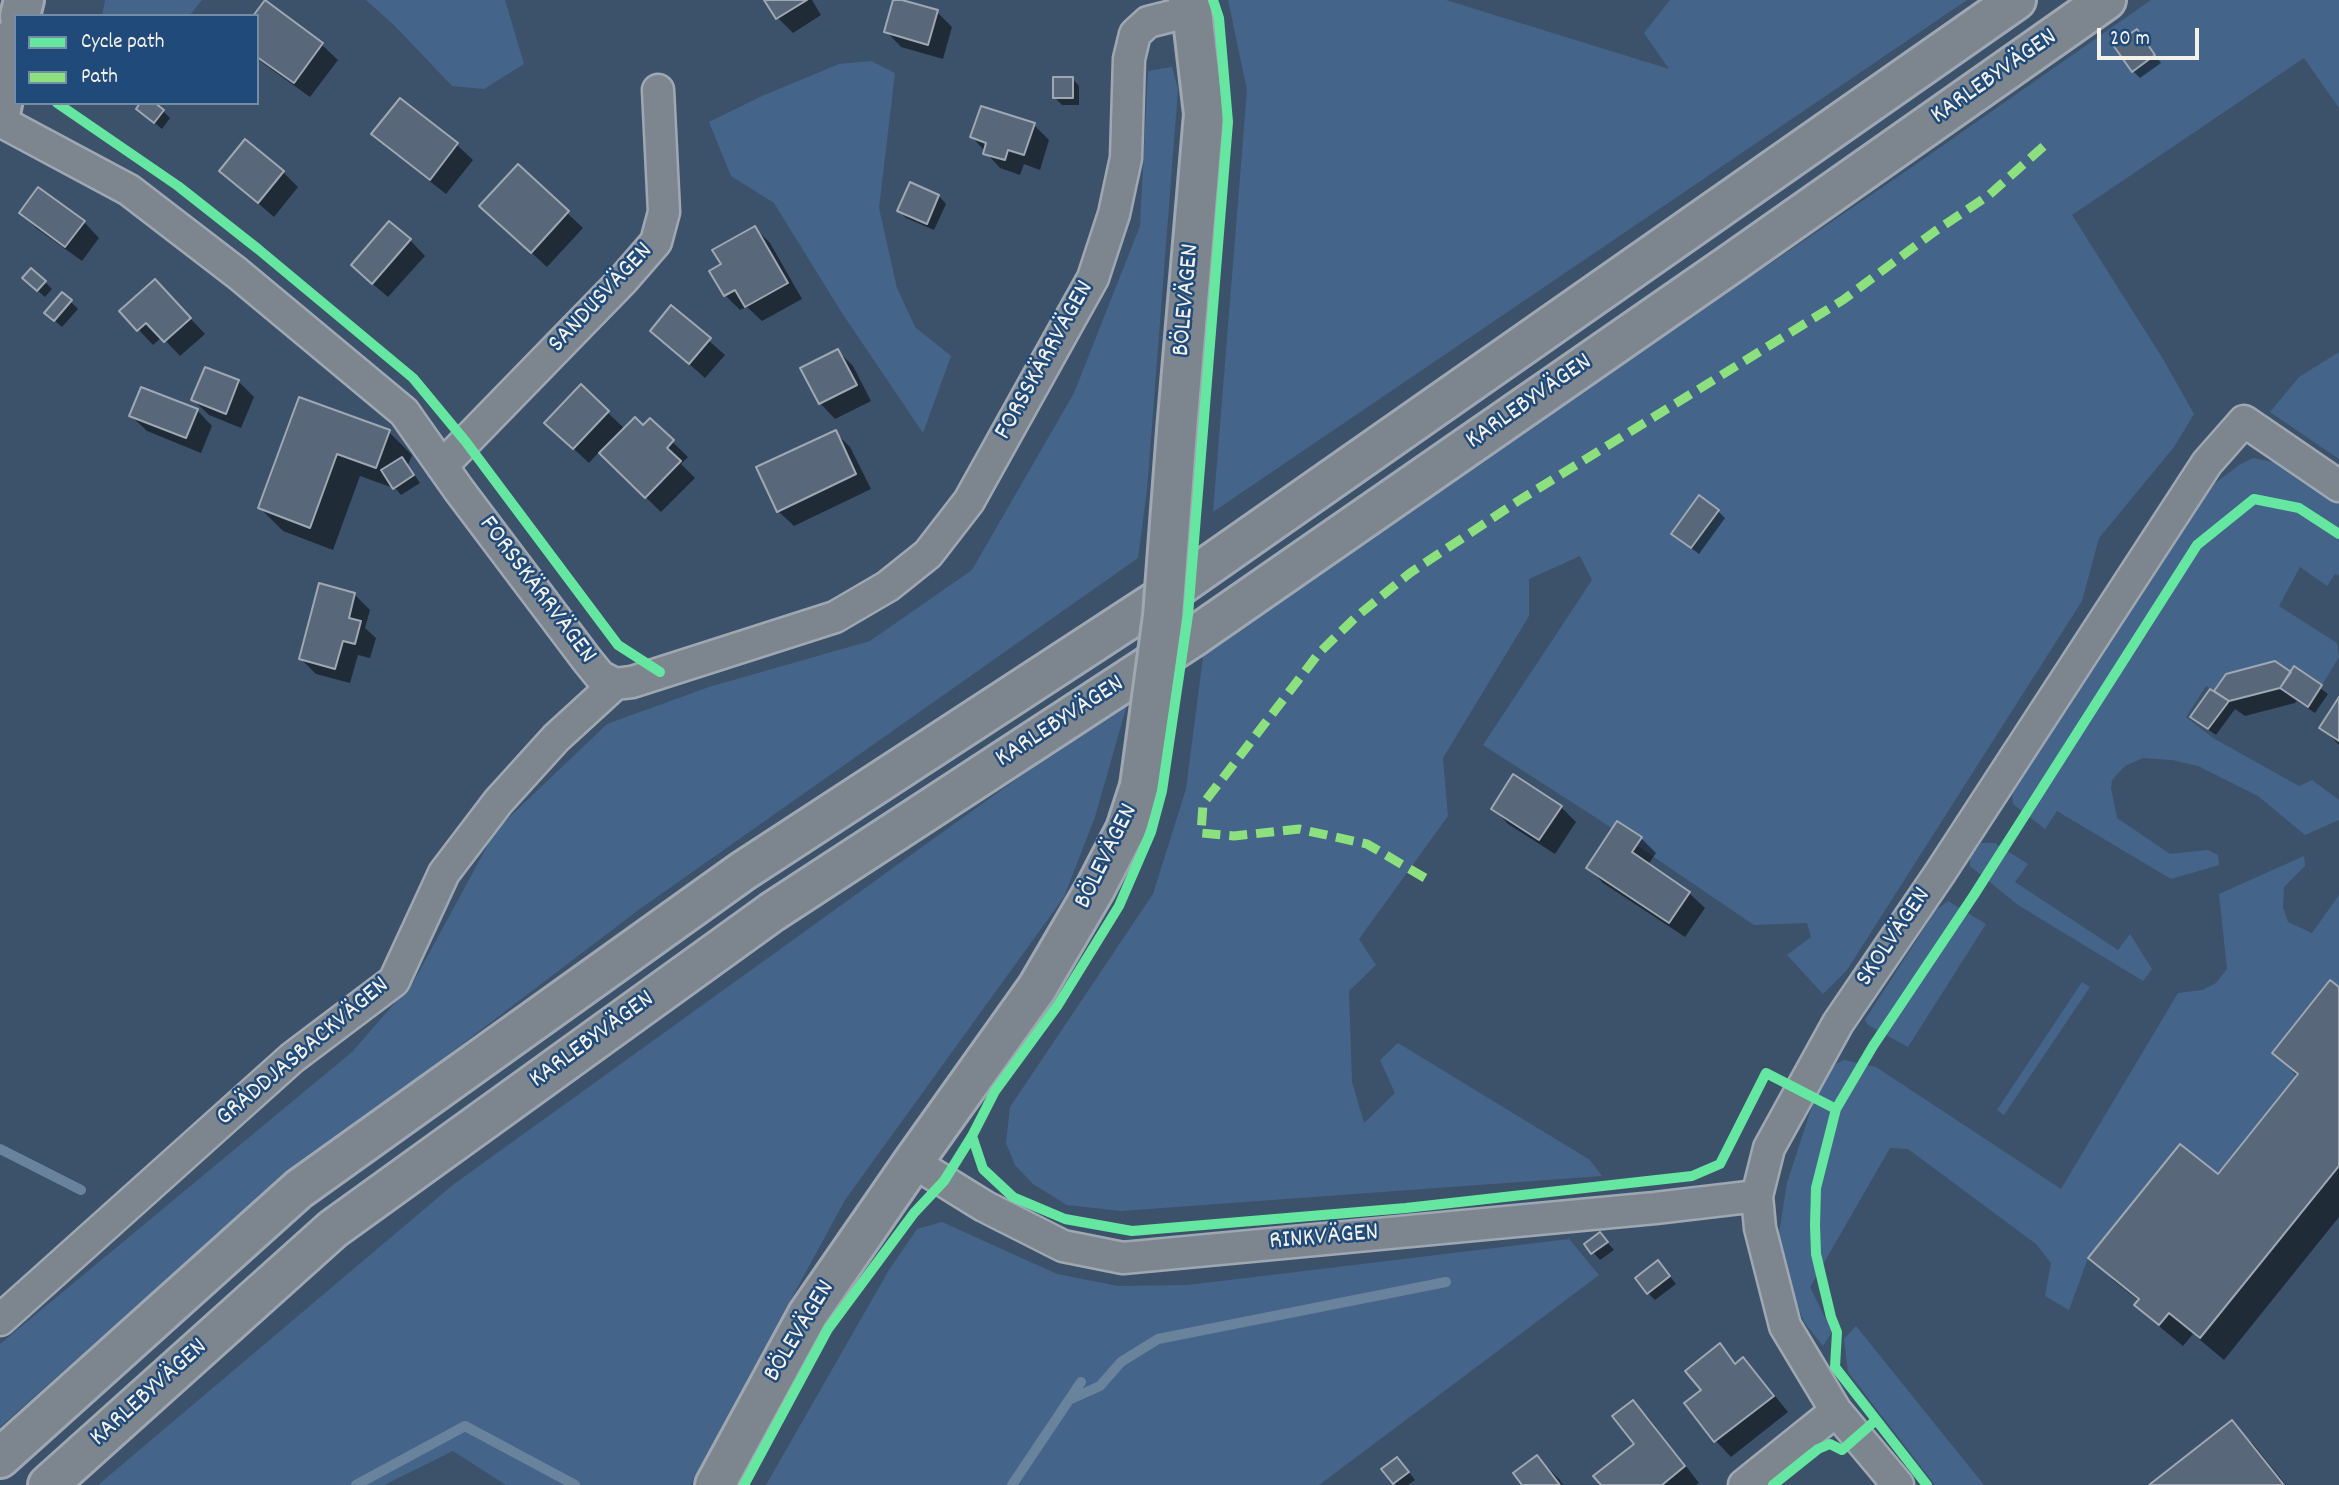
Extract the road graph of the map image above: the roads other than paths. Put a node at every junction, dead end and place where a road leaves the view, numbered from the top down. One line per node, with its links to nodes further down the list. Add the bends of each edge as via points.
1 (2016, 0): 15 (main road, KARLEBYVÄGEN, via 1175,589 743,871 299,1189)
2 (2106, 0): 16 (main road, KARLEBYVÄGEN, via 1196,635 772,912 378,1196 333,1229)
3 (1190, 6): 10 (street, FORSSKÄRRVÄGEN, via 1147,22 1135,34 1129,59 1126,158 1093,278 969,500 928,554 888,586 835,617); 11 (main road, BÖLEVÄGEN, bridge, via 1204,114 1163,616 1140,786 1126,829 1037,988)
4 (14, 45): 6 (main road)
5 (658, 90): 8 (street, SANDUSVÄGEN, via 664,212 656,242)
6 (0, 114)
7 (0, 121): 8 (street, FORSSKÄRRVÄGEN, via 129,190 237,273 404,412)
8 (442, 466): 10 (street, FORSSKÄRRVÄGEN, via 587,660 600,676)
9 (2339, 486): 12 (street, SKOLVÄGEN, via 2244,421 2207,463 1838,1023 1769,1148)
10 (615, 684): 13 (street, GRÄDDJASBACKVÄGEN, via 556,738 498,802 444,873 394,981 292,1058)
11 (913, 1162): 12 (street, RINKVÄGEN, via 984,1206 1063,1246 1123,1258); 17 (main road, BÖLEVÄGEN, via 808,1314)
12 (1757, 1196): 14 (street, SKOLVÄGEN, via 1760,1228 1785,1326)
13 (0, 1320)
14 (1836, 1411): 18 (street); 19 (street, SKOLVÄGEN)
15 (0, 1458)
16 (48, 1485)
17 (715, 1485)
18 (1744, 1485)
19 (1898, 1485)

